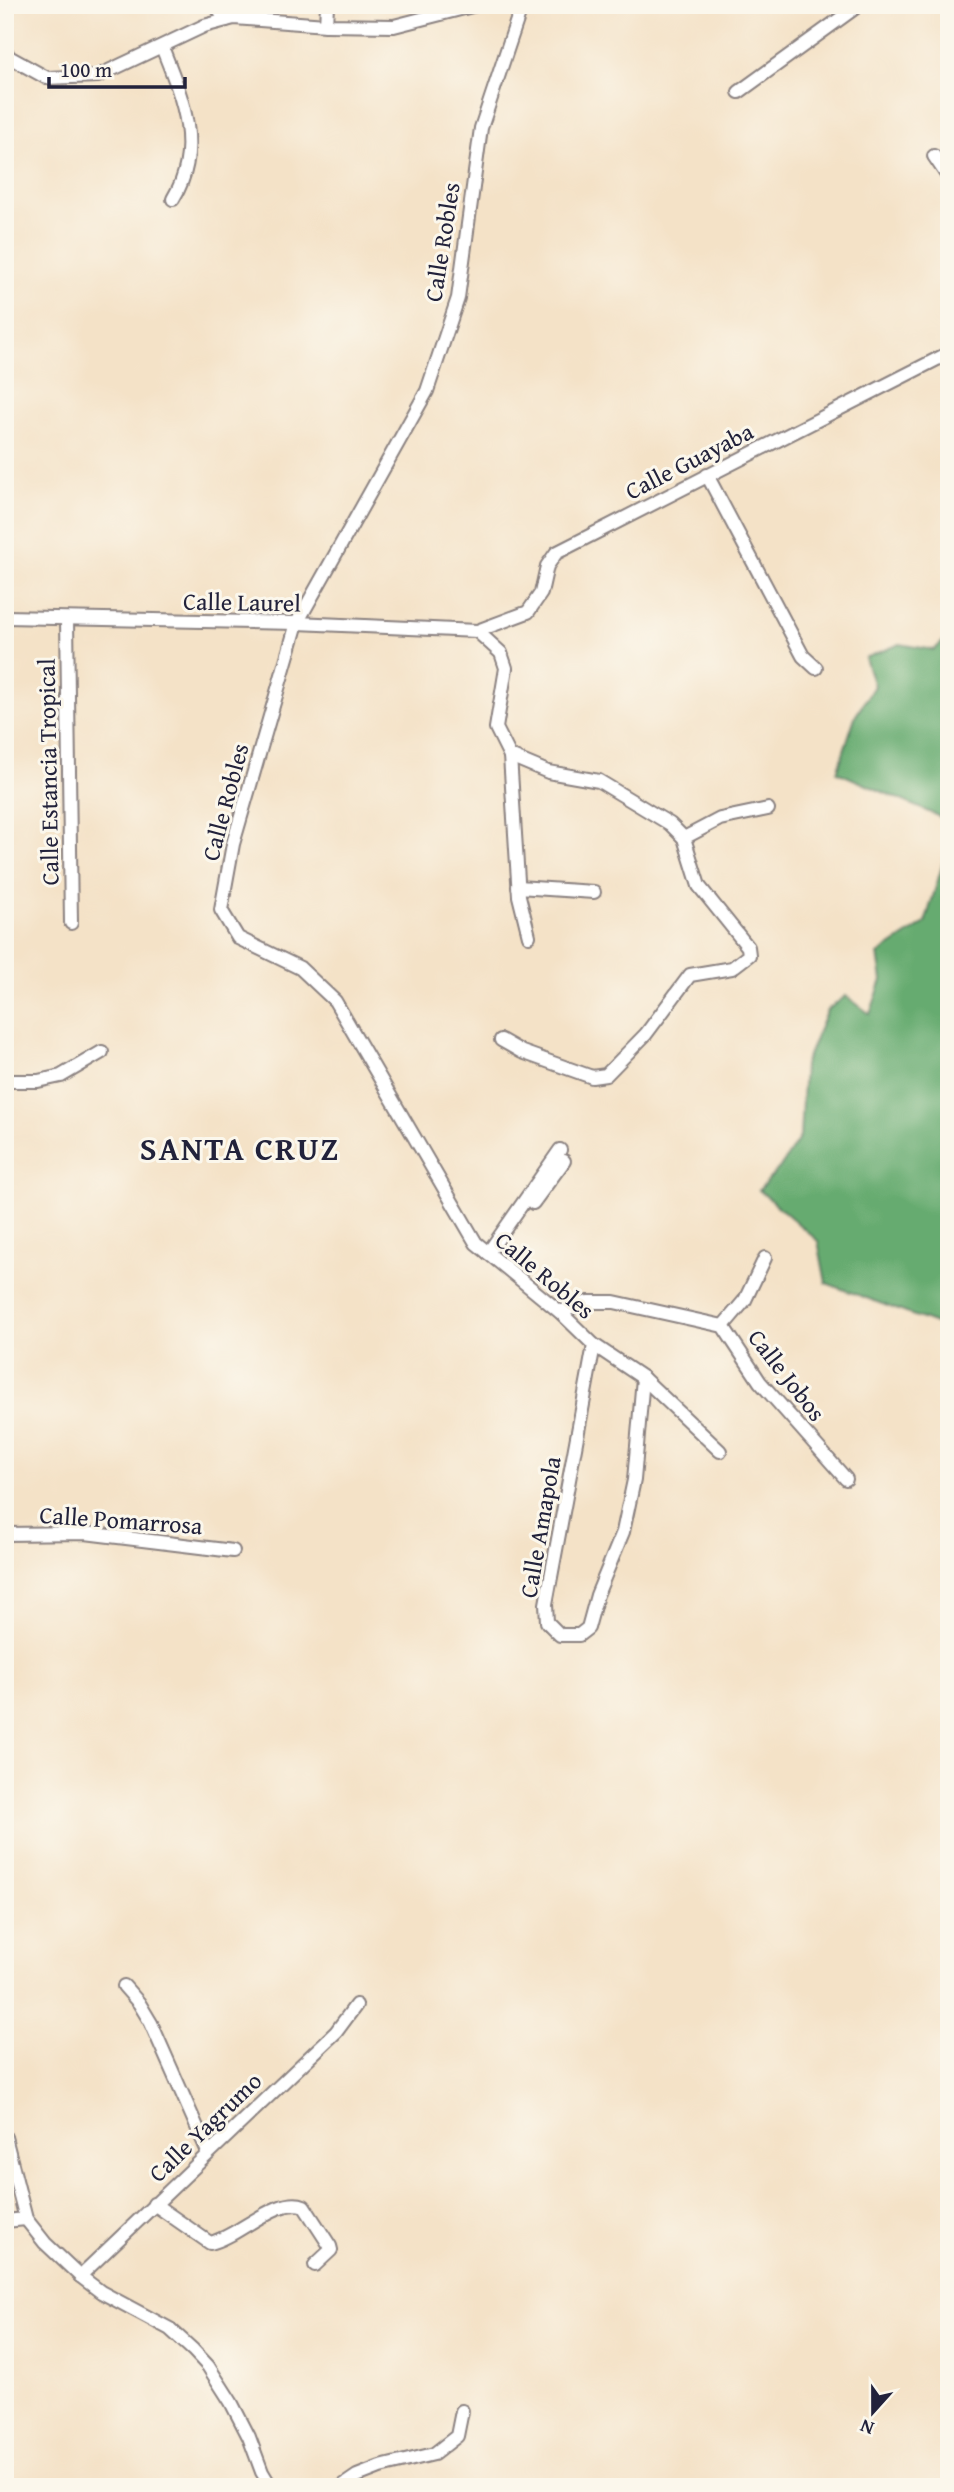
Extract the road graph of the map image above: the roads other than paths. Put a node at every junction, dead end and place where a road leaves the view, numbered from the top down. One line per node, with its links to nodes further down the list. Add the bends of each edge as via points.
1 (215, 5): 6 (street)
2 (327, 5): 7 (street)
3 (476, 5): 7 (street, via 394,26)
4 (523, 5): 18 (street, Calle Robles, via 481,128 458,298 428,391)
5 (859, 5): 10 (street)
6 (226, 20): 7 (street); 8 (street)
7 (326, 25)
8 (162, 47): 9 (street, via 97,76 47,78 9,58); 13 (street, via 188,122 187,169)
9 (5, 50)
10 (739, 92)
11 (934, 156): 12 (street)
12 (949, 178)
13 (173, 199)
14 (949, 353): 15 (street, Calle Guayaba)
15 (706, 475): 19 (street, Calle Guayaba, via 555,554 541,593 528,612); 20 (street, via 803,656)
16 (5, 617): 17 (street, Calle Laurel)
17 (67, 619): 18 (street, Calle Laurel); 26 (street, Calle Estancia Tropical)
18 (297, 623): 19 (street, Calle Laurel); 32 (street, Calle Robles, via 233,844 221,910 238,938 300,968 335,1001 476,1243)
19 (477, 631): 21 (street, via 501,653 506,668 496,728)
20 (816, 668)
21 (510, 756): 23 (street, via 548,772 599,780 670,824); 24 (street)
22 (768, 809): 23 (street, via 720,819)
23 (684, 838): 28 (street, via 699,886 750,955 732,968 690,975 646,1034 606,1075 592,1077)
24 (518, 887): 25 (street); 27 (street)
25 (594, 892)
26 (71, 923)
27 (529, 936)
28 (501, 1040)
29 (102, 1052): 30 (street, via 61,1076)
30 (5, 1081)
31 (562, 1156): 32 (street)
32 (491, 1255): 34 (street, Calle Robles)
33 (765, 1258): 35 (street, via 745,1300)
34 (561, 1312): 35 (street, Calle Jobos, via 588,1302 614,1303); 36 (street, Calle Robles)
35 (723, 1326): 39 (street, Calle Jobos, via 760,1382)
36 (594, 1345): 37 (street, Calle Robles); 37 (street, Calle Amapola, via 546,1604 547,1622 560,1635 579,1635 588,1628 623,1532 634,1480)
37 (643, 1378): 38 (street, Calle Robles)
38 (720, 1451)
39 (846, 1479)
40 (5, 1534): 41 (street, Calle Pomarrosa, via 85,1534)
41 (233, 1551)
42 (124, 1986): 45 (street, via 151,2023)
43 (356, 2005): 45 (street, Calle Yagrumo, via 336,2032)
44 (5, 2137): 47 (street)
45 (208, 2152): 46 (street, Calle Yagrumo)
46 (154, 2204): 49 (street, via 210,2243 298,2203 330,2246); 50 (street, Calle Yagrumo)
47 (26, 2218): 48 (street); 50 (street)
48 (5, 2221)
49 (315, 2265)
50 (80, 2276): 52 (street, via 170,2329 208,2366 231,2402)
51 (462, 2411): 53 (street, via 457,2436 434,2454 380,2467)
52 (271, 2487)
53 (341, 2487)

